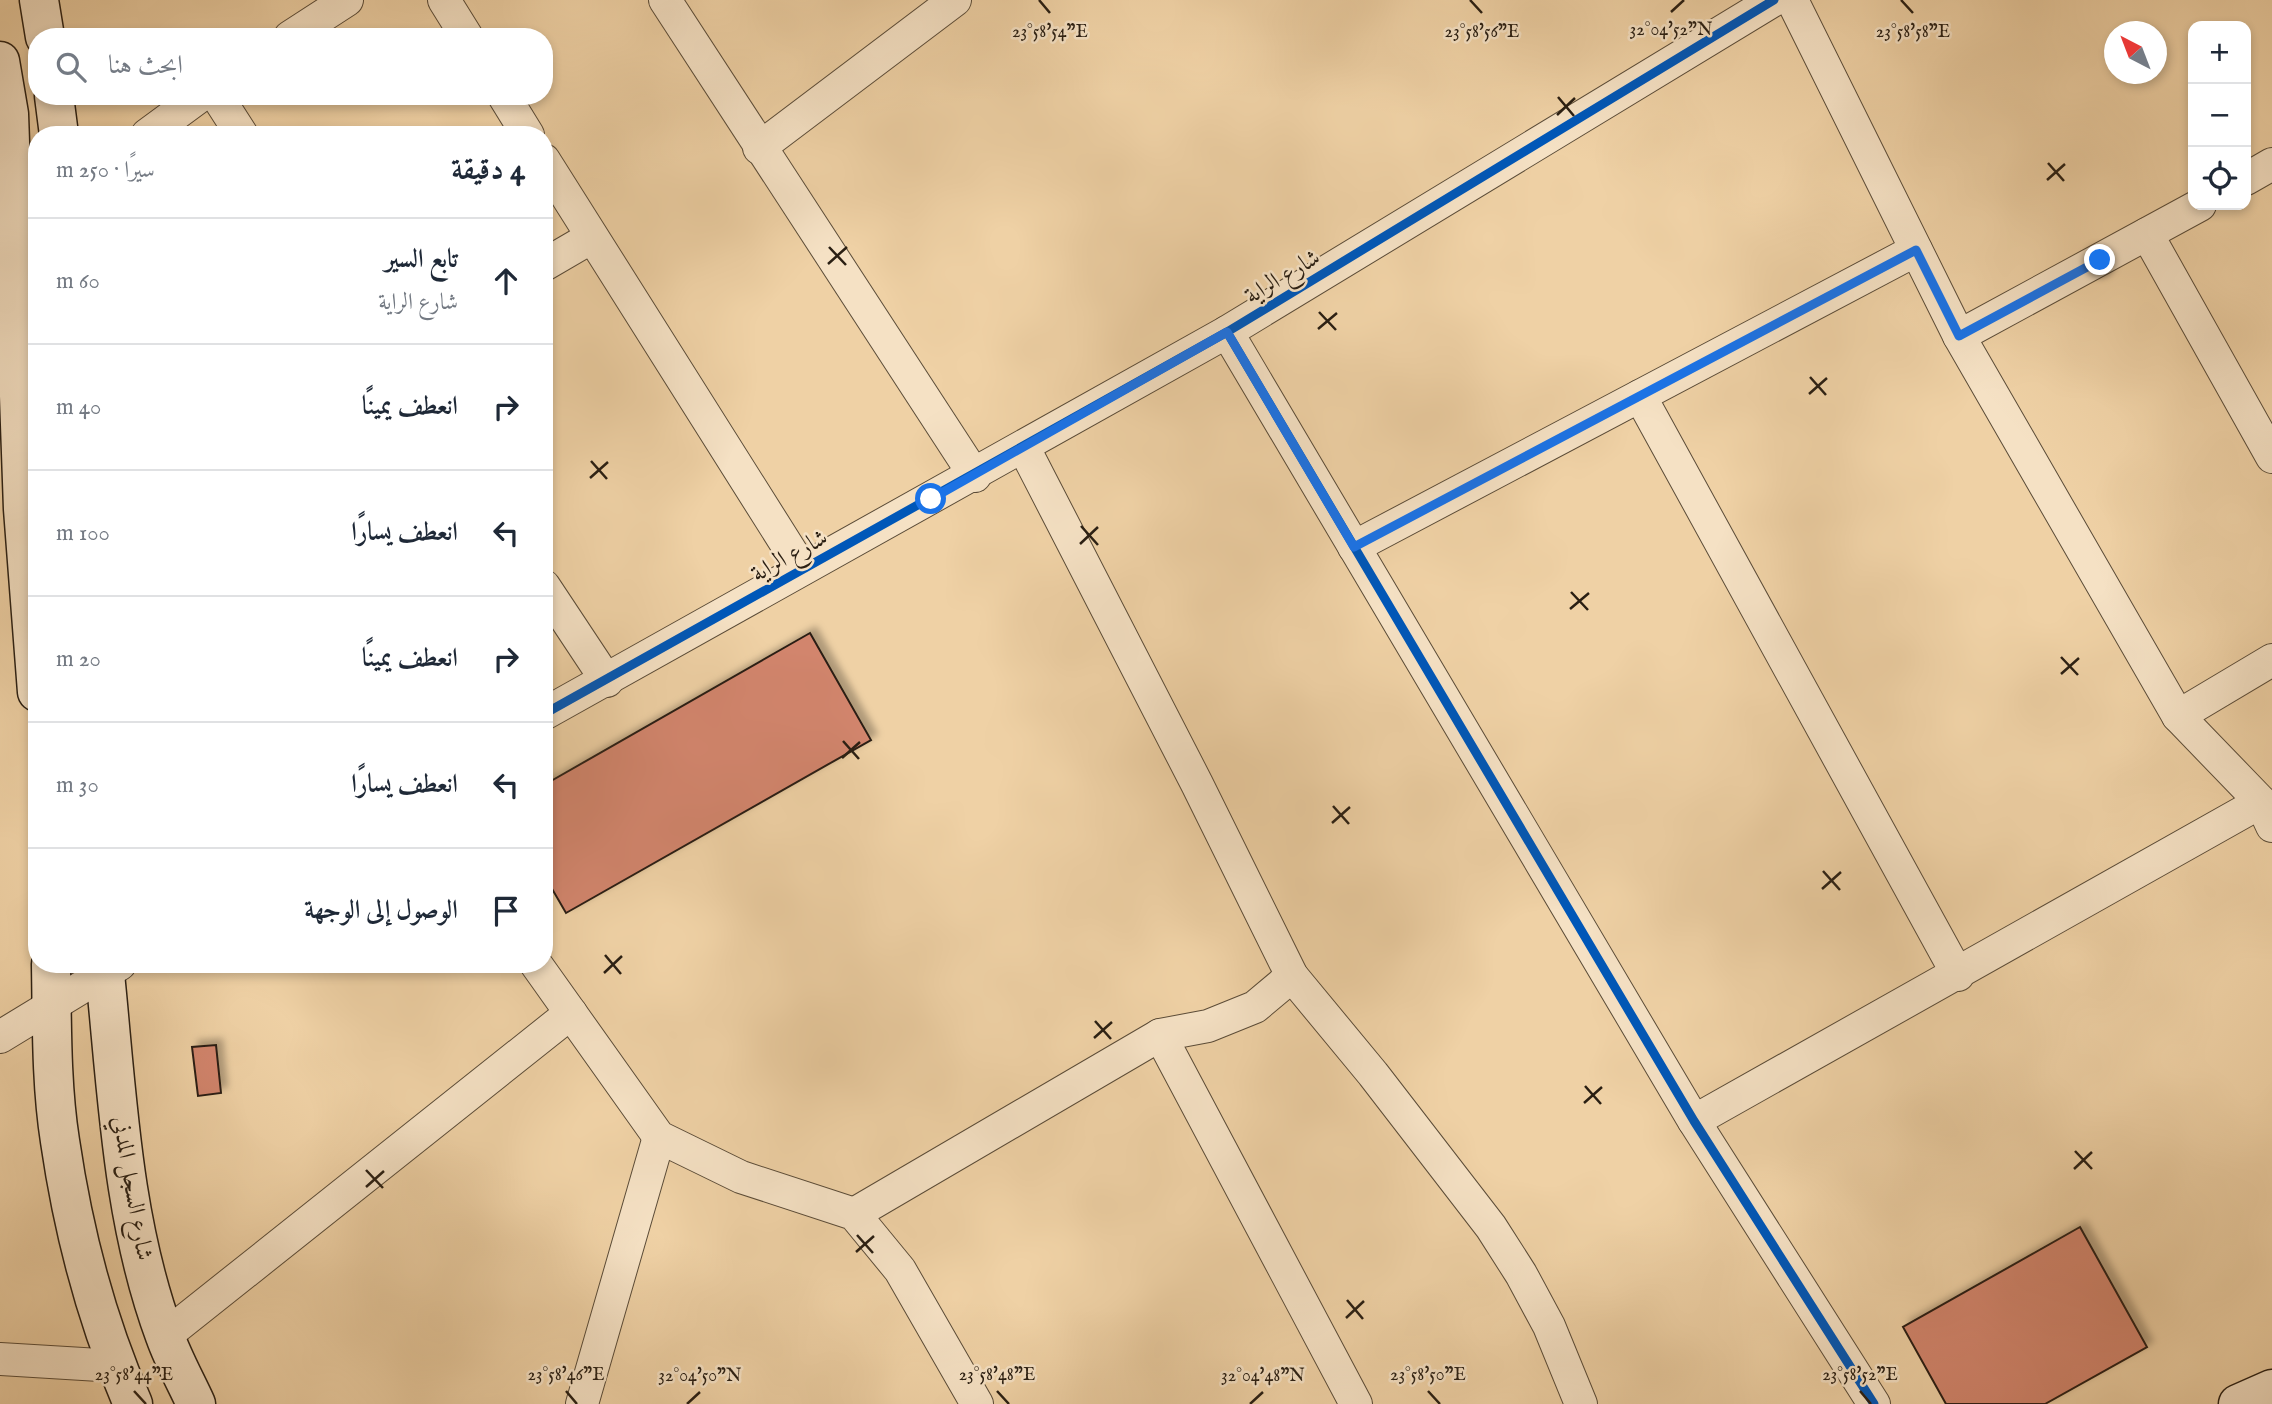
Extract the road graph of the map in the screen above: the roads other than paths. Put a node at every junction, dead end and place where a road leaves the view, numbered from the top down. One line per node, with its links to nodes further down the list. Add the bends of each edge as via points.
1 (39, 0): 8 (street)
2 (347, 0): 9 (street)
3 (444, 0): 10 (street)
4 (665, 0): 20 (street)
5 (955, 0): 20 (street)
6 (1774, 0): 29 (street, شارع الراية)
7 (1792, 0): 27 (street)
8 (44, 28)
9 (304, 28)
10 (461, 28)
11 (0, 61): 37 (street, via 9,114)
12 (55, 105): 16 (street)
13 (188, 105): 17 (street)
14 (223, 105): 18 (street)
15 (510, 105): 19 (street)
16 (58, 126)
17 (159, 126)
18 (236, 126)
19 (522, 126)
20 (760, 148): 34 (street)
21 (2272, 164): 23 (street)
22 (553, 174): 26 (street)
23 (2251, 176)
24 (2191, 210): 25 (street)
25 (2147, 234): 30 (street); 33 (street)
26 (592, 237): 28 (street); 36 (street)
27 (1916, 250): 30 (street); 31 (street)
28 (553, 260)
29 (1227, 332): 32 (street, شارع الراية); 35 (street)
30 (1959, 336): 42 (street)
31 (1640, 396): 35 (street); 48 (street)
32 (1024, 447): 34 (street, شارع الراية); 49 (street)
33 (2272, 457)
34 (975, 475): 36 (street, شارع الراية)
35 (1354, 547): 54 (street)
36 (802, 569): 40 (street, شارع الراية)
37 (28, 574)
38 (553, 600): 40 (street)
39 (2272, 660): 42 (street)
40 (607, 681): 41 (street, شارع الراية)
41 (553, 709)
42 (2178, 716): 43 (street)
43 (2267, 814): 48 (street)
44 (51, 973): 50 (street)
45 (100, 973): 50 (street)
46 (109, 973): 57 (street, شارع السجل المدني, via 125,1167 140,1248)
47 (542, 973): 51 (street)
48 (1958, 975): 54 (street)
49 (1292, 976): 52 (street, via 1255,1007 1208,1026); 66 (street, via 1491,1227 1549,1326)
50 (51, 1005): 53 (street); 59 (street, via 59,1139 80,1244)
51 (571, 1013): 55 (street); 57 (street)
52 (1160, 1035): 56 (street); 65 (street)
53 (0, 1037)
54 (1694, 1121): 67 (street)
55 (659, 1137): 56 (street, via 741,1177); 63 (street)
56 (854, 1214): 64 (street, via 900,1270)
57 (165, 1336): 62 (street, شارع السجل المدني)
58 (0, 1359): 59 (street)
59 (116, 1366): 61 (street)
60 (2272, 1389): 68 (street)
61 (134, 1404)
62 (196, 1404)
63 (582, 1404)
64 (977, 1404)
65 (1356, 1404)
66 (1581, 1404)
67 (1874, 1404)
68 (2238, 1404)

